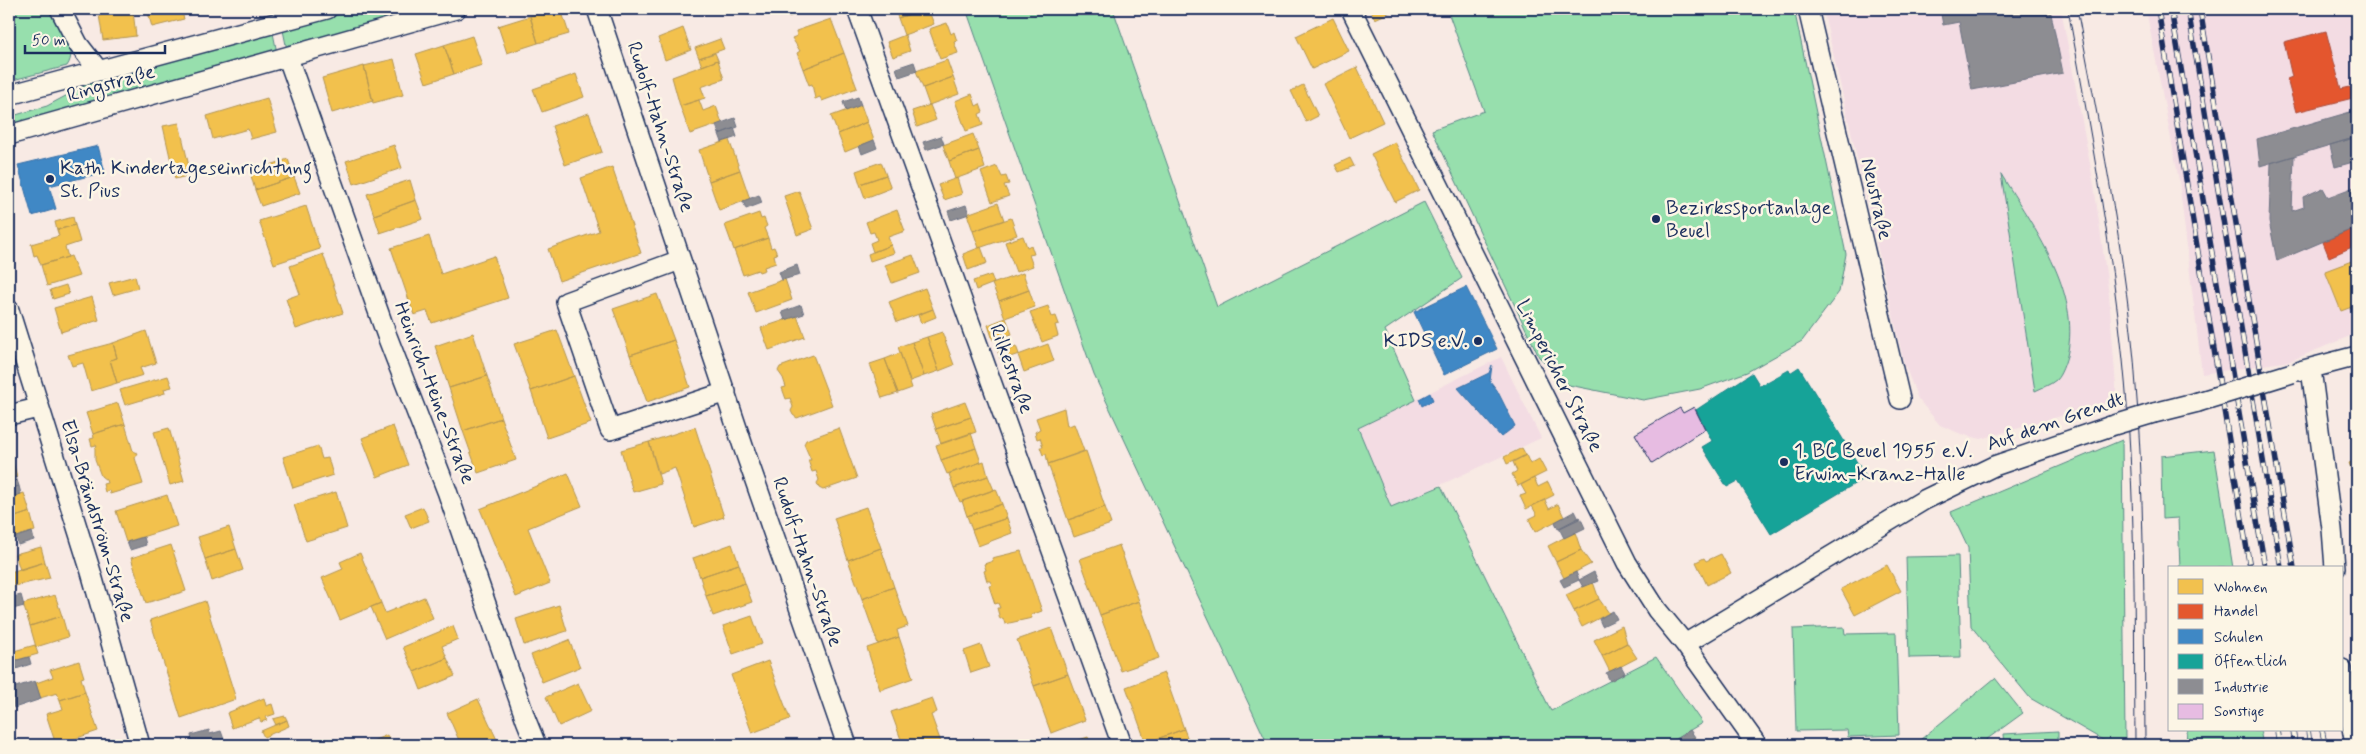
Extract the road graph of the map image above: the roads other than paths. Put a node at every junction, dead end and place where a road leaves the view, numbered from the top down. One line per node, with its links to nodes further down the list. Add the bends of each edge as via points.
1 (327, 9): 9 (street, Ringstraße)
2 (456, 9): 8 (street, Ringstraße)
3 (597, 9): 12 (street, Rudolf-Hahn-Straße)
4 (857, 9): 26 (street, Rilkestraße)
5 (1351, 9): 21 (street, Limpericher Straße, via 1627,563 1657,610)
6 (1808, 9): 17 (street, Neustraße)
7 (61, 11): 9 (street, via 78,44)
8 (288, 58): 11 (street, Ringstraße); 24 (street, Heinrich-Heine-Straße, via 387,336 447,490)
9 (99, 71): 10 (street, Ringstraße)
10 (9, 95)
11 (9, 136)
12 (680, 260): 16 (street, Rudolf-Hahn-Straße); 16 (street, via 566,302 610,430)
13 (9, 310): 18 (street, Elsa-Brändström-Straße)
14 (2357, 356): 15 (street, Auf dem Grendt)
15 (2311, 369): 20 (street); 21 (street, Auf dem Grendt, bridge, via 2111,426 1994,466 1924,500)
16 (726, 392): 25 (street, Rudolf-Hahn-Straße)
17 (1900, 399)
18 (38, 408): 19 (street); 23 (street, Elsa-Brändström-Straße, via 91,572)
19 (9, 415)
20 (2335, 566)
21 (1685, 644): 27 (street, Limpericher Straße)
22 (2344, 681): 28 (street)
23 (140, 745)
24 (536, 745)
25 (847, 745)
26 (1122, 745)
27 (1757, 745)
28 (2355, 745)

